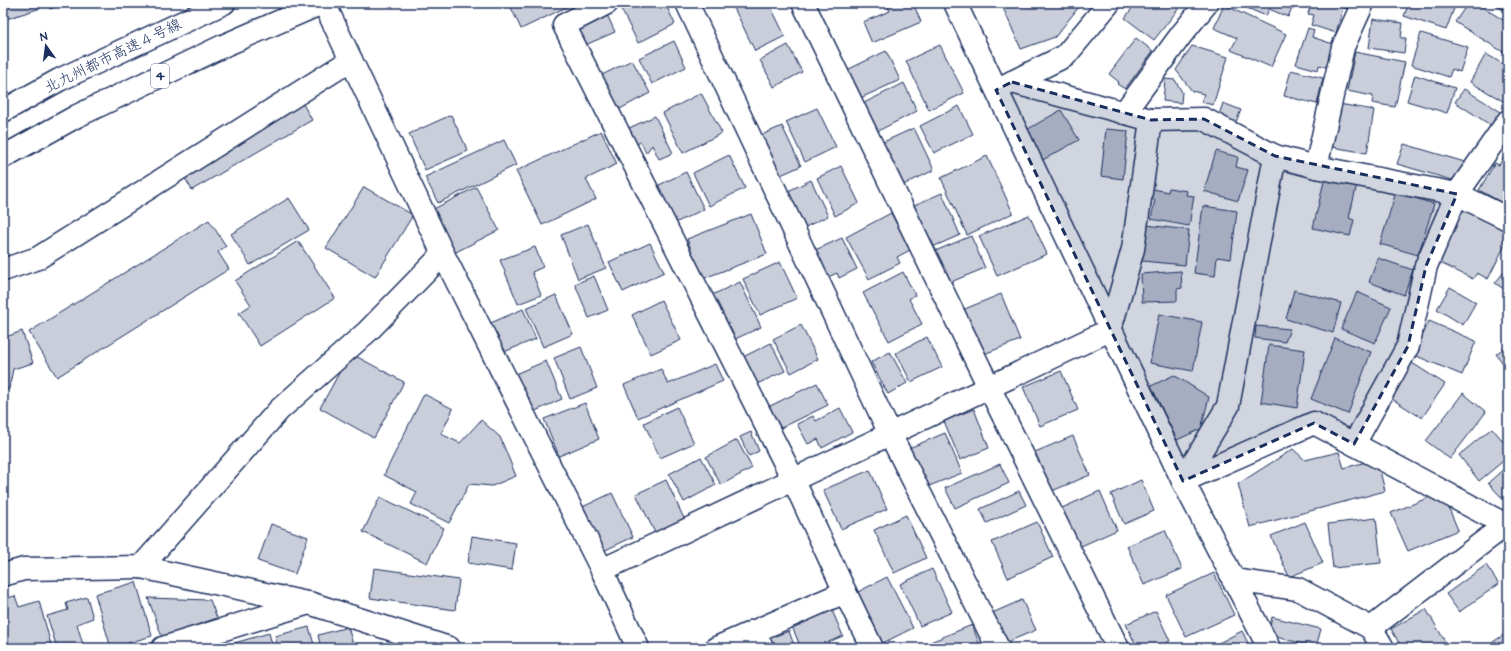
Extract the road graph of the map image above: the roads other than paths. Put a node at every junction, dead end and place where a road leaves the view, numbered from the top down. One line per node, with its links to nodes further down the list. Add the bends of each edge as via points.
1 (224, 3): 12 (main road, 北九州都市高速４号線, via 59,80)
2 (323, 3): 10 (main road); 17 (main road, 4, via 223,46 78,116)
3 (608, 3): 27 (main road, via 564,25)
4 (687, 3): 25 (main road)
5 (802, 3): 24 (main road)
6 (955, 3): 11 (main road)
7 (1109, 3): 11 (main road, via 1065,56)
8 (1207, 3): 13 (main road)
9 (1363, 3): 18 (main road, via 1343,47)
10 (351, 60): 21 (main road); 22 (main road, via 38,258)
11 (1004, 86): 13 (main road); 23 (main road)
12 (3, 111)
13 (1124, 113): 14 (main road)
14 (1151, 120): 16 (main road, via 1204,119); 23 (main road, via 1133,249)
15 (1508, 121): 19 (main road)
16 (1275, 156): 18 (main road); 28 (main road, via 1228,406)
17 (3, 157)
18 (1316, 167): 19 (main road)
19 (1457, 194): 20 (main road); 26 (main road, via 1426,266 1408,346)
20 (1508, 219)
21 (444, 254): 30 (main road, via 368,332 279,410); 31 (main road)
22 (3, 270)
23 (1110, 330): 24 (main road); 28 (main road)
24 (989, 387): 25 (main road); 44 (main road)
25 (890, 434): 27 (main road); 43 (main road)
26 (1354, 444): 28 (main road, via 1314,423); 29 (main road)
27 (793, 479): 31 (main road); 34 (main road)
28 (1183, 481): 33 (main road)
29 (1508, 524): 36 (main road)
30 (141, 567): 32 (main road, via 24,569); 35 (main road)
31 (602, 570): 40 (main road)
32 (3, 575)
33 (1233, 580): 36 (main road, via 1298,589); 45 (main road)
34 (845, 592): 37 (main road); 42 (main road)
35 (309, 603): 38 (main road); 39 (main road)
36 (1371, 628): 46 (main road)
37 (758, 640): 41 (main road)
38 (163, 648)
39 (449, 648)
40 (638, 648)
41 (716, 648)
42 (872, 648)
43 (998, 648)
44 (1118, 648)
45 (1269, 648)
46 (1383, 648)

